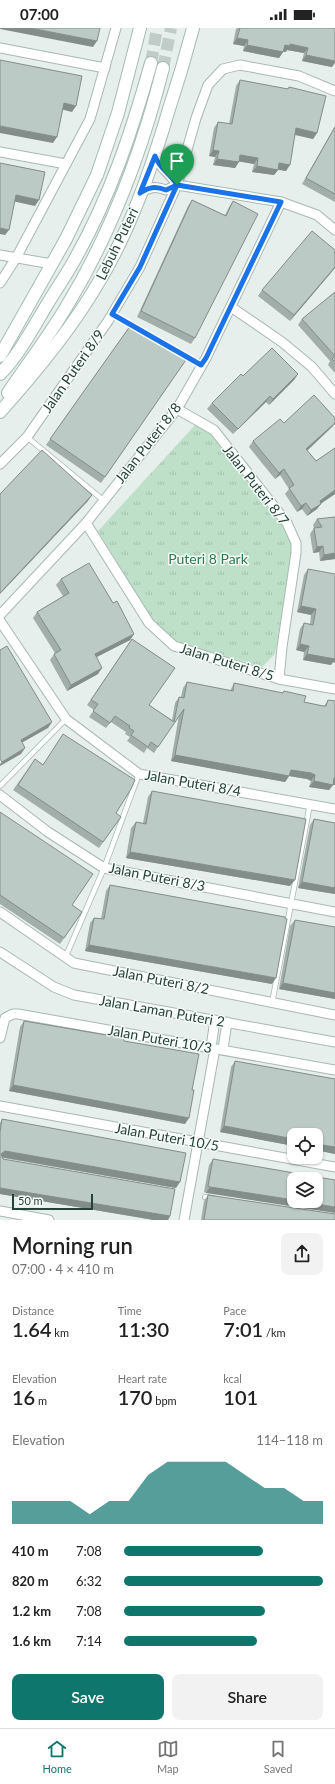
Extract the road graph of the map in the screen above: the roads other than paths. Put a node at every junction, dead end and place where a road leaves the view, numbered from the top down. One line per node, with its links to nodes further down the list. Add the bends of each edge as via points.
1 (116, 28): 6 (street)
2 (140, 28): 18 (main road, via 120,106 97,175)
3 (193, 28): 10 (main road, Lebuh Puteri)
4 (0, 48): 6 (street)
5 (150, 63): 26 (main road, via 124,153 90,231 31,331)
6 (105, 68): 11 (street, via 90,119)
7 (163, 68): 28 (main road, Lebuh Puteri, via 137,156 119,205 96,253 68,304)
8 (335, 91): 12 (street, Jalan Puteri 8/9, via 299,76 240,65 223,69 208,85)
9 (0, 152): 11 (street)
10 (155, 156): 12 (street, via 160,166 172,175); 13 (main road, Lebuh Puteri)
11 (66, 164): 17 (street)
12 (177, 185): 13 (street, via 166,190 158,187 148,188); 14 (street); 21 (street, Jalan Puteri 8/9, via 140,267)
13 (140, 193): 30 (main road, Lebuh Puteri, via 126,230 97,286 61,338)
14 (281, 202): 15 (street, via 317,215); 20 (street, Jalan Puteri 8/8)
15 (335, 230)
16 (0, 255): 17 (street)
17 (16, 258): 18 (street); 19 (street)
18 (52, 264): 24 (main road)
19 (0, 283)
20 (231, 307): 25 (street, Jalan Puteri 8/8); 27 (street, via 282,342 312,367)
21 (112, 314): 22 (lane); 31 (street, Jalan Puteri 8/9)
22 (140, 330)
23 (181, 353): 25 (lane)
24 (0, 356)
25 (201, 365): 29 (street, Jalan Puteri 8/8)
26 (0, 374)
27 (335, 394)
28 (0, 404)
29 (177, 409): 33 (street, Jalan Puteri 8/8); 37 (street, Jalan Puteri 8/7, via 214,430 287,523 296,543)
30 (0, 412)
31 (27, 437): 32 (street, Jalan Puteri 8/9); 33 (lane)
32 (0, 464)
33 (104, 500): 34 (street, Jalan Puteri 8/8)
34 (86, 523): 35 (street, Jalan Puteri 8/8); 37 (street, Jalan Puteri 8/5, via 149,623 174,646)
35 (0, 615)
36 (0, 621): 39 (street, Jalan Puteri 8/4)
37 (279, 679): 38 (street, Jalan Puteri 8/5)
38 (335, 688)
39 (66, 719): 40 (street, Jalan Puteri 8/4); 41 (lane)
40 (139, 774): 43 (street, Jalan Puteri 8/4); 45 (lane)
41 (0, 786)
42 (0, 795): 45 (street, Jalan Puteri 8/3, via 48,832)
43 (310, 804): 44 (street, Jalan Puteri 8/4); 46 (lane)
44 (335, 809)
45 (104, 868): 46 (street, Jalan Puteri 8/3); 50 (lane)
46 (290, 903): 48 (street, Jalan Puteri 8/3); 51 (lane)
47 (0, 912): 50 (street, Jalan Puteri 8/2)
48 (335, 912)
49 (0, 952): 53 (street, Jalan Laman Puteri 2, via 54,987 74,995)
50 (65, 958): 51 (street, Jalan Puteri 8/2, via 74,963)
51 (272, 1003): 52 (street, Jalan Puteri 8/2)
52 (335, 1015)
53 (215, 1020): 54 (street, Jalan Laman Puteri 2); 57 (street)
54 (227, 1022): 56 (street, Jalan Laman Puteri 2); 57 (street)
55 (0, 1038): 57 (street, Jalan Puteri 10/3, via 5,1018 18,1014)
56 (335, 1042)
57 (216, 1050): 58 (street, Jalan Puteri 10/3); 60 (street)
58 (335, 1070)
59 (0, 1106): 60 (street, Jalan Puteri 10/5)
60 (198, 1142): 61 (street, Jalan Puteri 10/5); 66 (street)
61 (335, 1167)
62 (205, 1197): 63 (lane)
63 (220, 1199)
64 (0, 1211): 65 (street)
65 (50, 1220)
66 (184, 1220)

